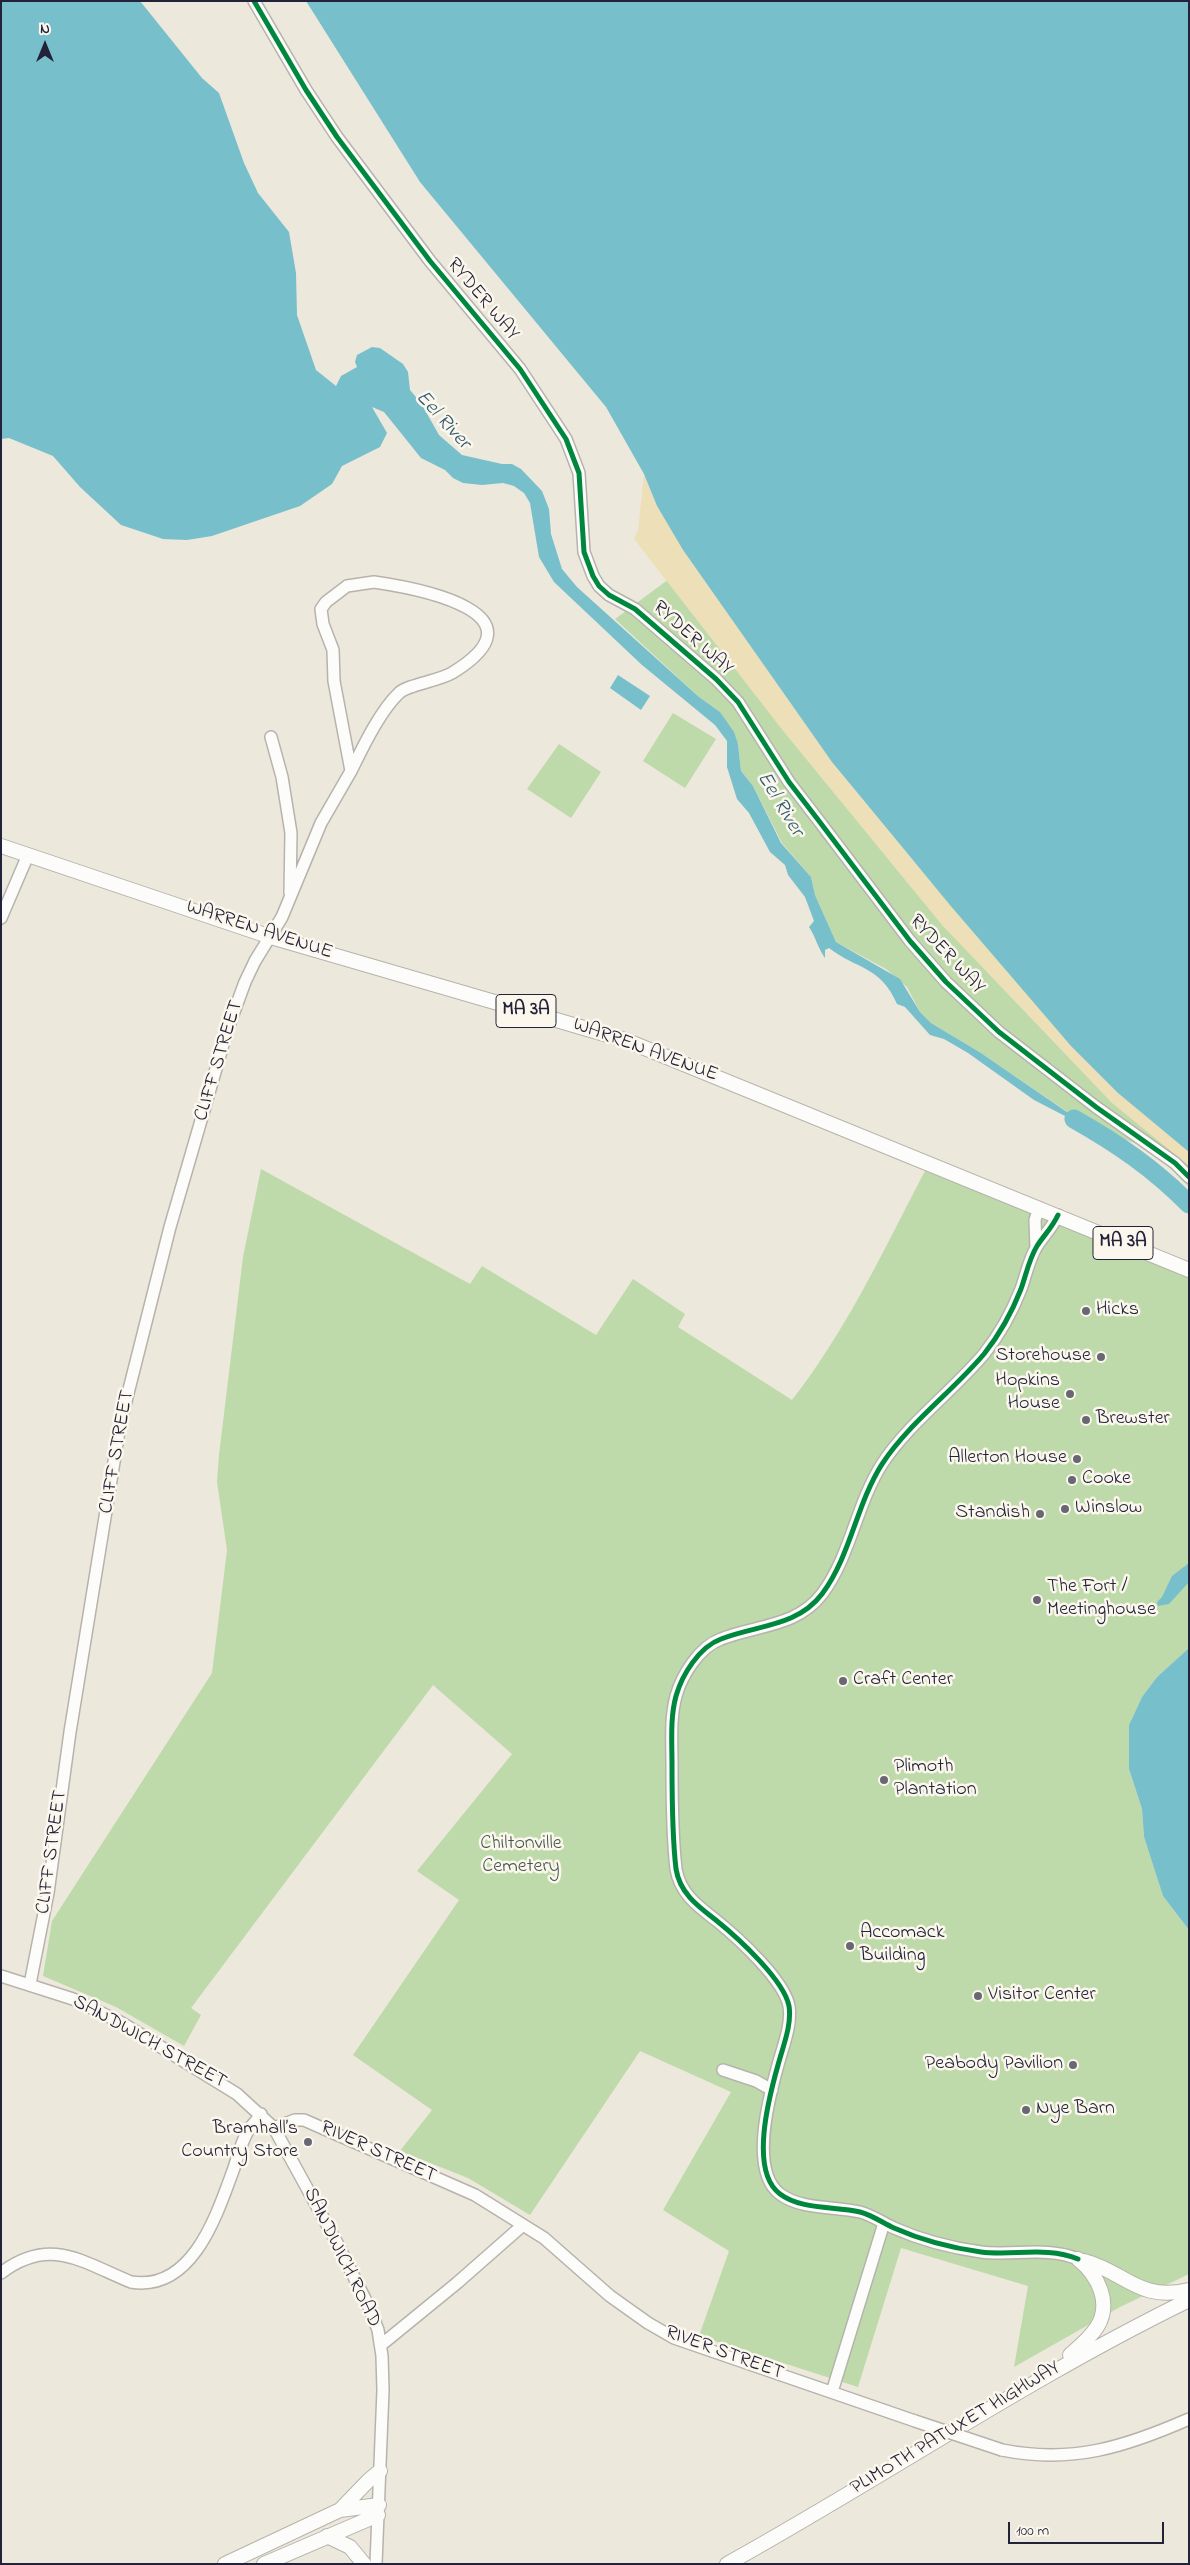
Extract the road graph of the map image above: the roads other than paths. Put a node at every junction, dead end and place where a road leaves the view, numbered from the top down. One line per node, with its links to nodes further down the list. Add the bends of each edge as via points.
1 (254, 1): 9 (street, RYDER WAY, via 337,137 430,261 520,369 566,439 579,473 584,552 599,586 635,609 738,702 807,806 910,941 946,982 999,1032 1175,1163)
2 (272, 737): 6 (street, via 291,833)
3 (351, 771): 3 (street, CLIFF STREET, via 334,681 333,650 321,618 322,605 347,586 374,582 444,598 479,614 486,623 487,633 477,654 441,679 400,691); 6 (street, CLIFF STREET, via 321,823)
4 (1, 846): 5 (main road, WARREN AVENUE / MA 3A)
5 (28, 854): 7 (street); 8 (main road, WARREN AVENUE / MA 3A)
6 (290, 898): 8 (street, CLIFF STREET)
7 (1, 918)
8 (271, 937): 10 (main road, WARREN AVENUE / MA 3A, via 625,1040); 15 (street, CLIFF STREET, via 248,975 227,1031 170,1227 125,1402 70,1732 48,1893)
9 (1189, 1177)
10 (1039, 1208): 11 (main road, WARREN AVENUE / MA 3A); 12 (street, via 1034,1220)
11 (1058, 1215): 12 (street); 13 (main road, WARREN AVENUE / MA 3A)
12 (1036, 1248): 17 (street, via 1014,1306 998,1335 884,1461 844,1555 820,1596 804,1612 792,1618 716,1641 691,1666 676,1697 672,1720 676,1870 682,1888 694,1903 773,1976 786,1997 790,2012 788,2029)
13 (1189, 1270)
14 (1, 1976): 15 (street, SANDWICH STREET)
15 (30, 1984): 18 (street, SANDWICH STREET, via 83,2003 135,2031 232,2090)
16 (723, 2070): 17 (street, via 756,2080)
17 (772, 2090): 20 (street, via 762,2157 766,2174 775,2190 795,2201 862,2212)
18 (261, 2114): 19 (street, SANDWICH ROAD); 23 (street, via 247,2134 226,2191 204,2237 178,2272 142,2284 57,2253 43,2253 27,2257)
19 (274, 2128): 21 (street, RIVER STREET, via 294,2120 304,2120 475,2195); 26 (street, SANDWICH ROAD, via 366,2300)
20 (884, 2223): 22 (street, via 920,2237 978,2252 1053,2252); 28 (street)
21 (523, 2225): 26 (street); 28 (street, RIVER STREET, via 556,2247 610,2296 657,2329 704,2350)
22 (1078, 2259): 24 (main road, via 1144,2290); 27 (main road, via 1099,2284 1102,2316 1091,2335)
23 (1, 2273)
24 (1189, 2290)
25 (1189, 2300): 27 (main road, PLIMOTH PATUXET HIGHWAY)
26 (381, 2345): 30 (street, SANDWICH ROAD)
27 (1055, 2370): 38 (main road, PLIMOTH PATUXET HIGHWAY)
28 (832, 2392): 29 (street, RIVER STREET, bridge, via 1002,2450 1043,2456 1081,2454 1120,2446)
29 (1189, 2419)
30 (380, 2471): 31 (main road); 32 (street, SANDWICH ROAD)
31 (340, 2510): 32 (main road); 34 (main road)
32 (378, 2510): 33 (main road); 37 (street, SANDWICH ROAD)
33 (327, 2536): 35 (main road); 36 (main road, via 350,2547)
34 (225, 2564)
35 (264, 2564)
36 (364, 2564)
37 (376, 2564)
38 (727, 2564)

